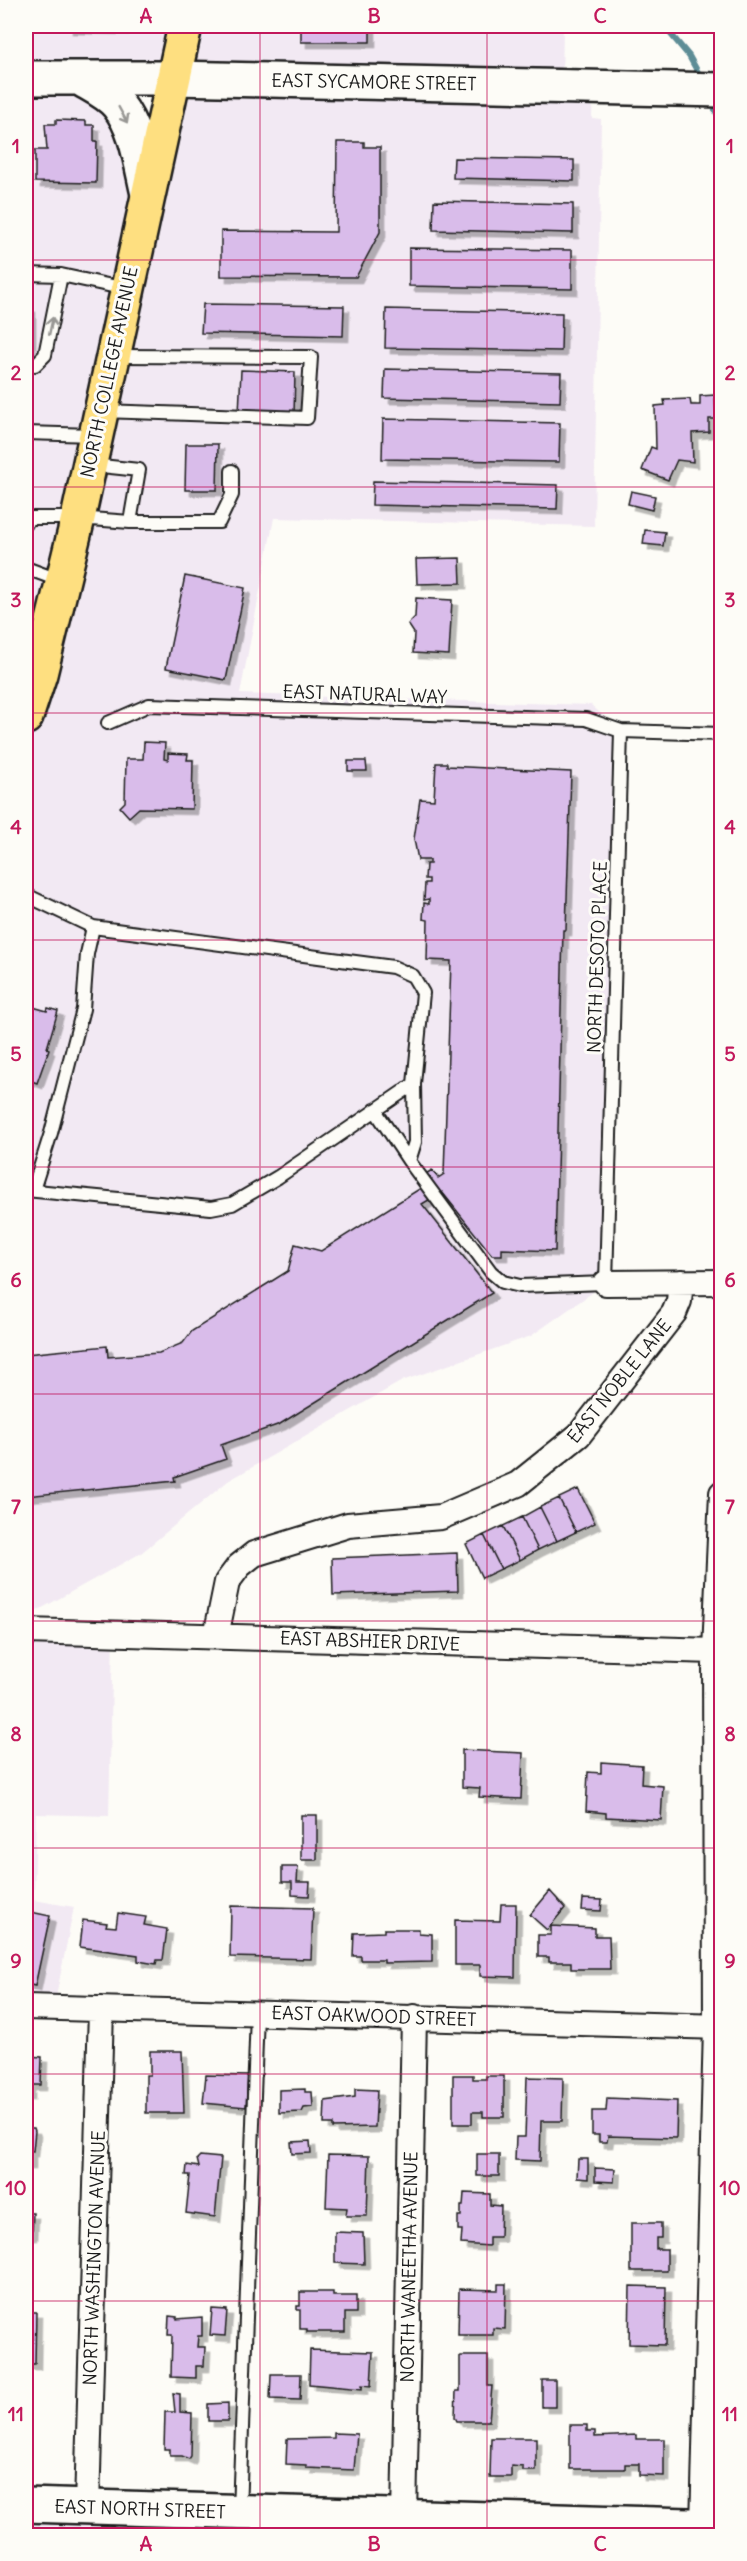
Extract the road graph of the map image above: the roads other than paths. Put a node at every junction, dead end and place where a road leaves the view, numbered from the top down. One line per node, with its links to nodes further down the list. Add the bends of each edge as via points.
1 (185, 26): 4 (main road, NORTH COLLEGE AVENUE)
2 (26, 78): 3 (street, EAST SYCAMORE STREET)
3 (79, 78): 4 (street, EAST SYCAMORE STREET); 6 (street, one-way to 6, via 117,104 133,134)
4 (174, 78): 5 (street, EAST SYCAMORE STREET); 6 (main road, NORTH COLLEGE AVENUE)
5 (722, 90)
6 (148, 194): 9 (main road, NORTH COLLEGE AVENUE)
7 (26, 274): 8 (lane)
8 (61, 275): 9 (lane); 11 (lane, one-way to 8, via 35,365 45,355)
9 (127, 289): 10 (main road, NORTH COLLEGE AVENUE)
10 (112, 356): 13 (main road, NORTH COLLEGE AVENUE); 13 (lane, via 311,357 307,418)
11 (26, 364)
12 (26, 434): 13 (lane)
13 (95, 437): 15 (main road, NORTH COLLEGE AVENUE); 16 (lane, via 139,470)
14 (232, 471): 16 (lane, via 232,495 219,522)
15 (78, 518): 16 (lane); 17 (lane, via 28,518); 19 (main road, NORTH COLLEGE AVENUE)
16 (130, 522)
17 (26, 524)
18 (26, 568): 19 (lane)
19 (63, 582): 20 (main road, NORTH COLLEGE AVENUE)
20 (26, 717)
21 (108, 723): 22 (lane, EAST NATURAL WAY, via 149,705 586,719)
22 (621, 731): 23 (lane); 32 (lane, NORTH DESOTO PLACE)
23 (722, 734)
24 (26, 895): 25 (lane)
25 (93, 927): 26 (lane, via 393,967 413,976 423,993); 29 (lane, via 83,1009 51,1133)
26 (414, 1084): 27 (lane); 28 (lane, via 415,1142)
27 (375, 1110): 28 (lane); 29 (lane, via 278,1177 225,1207)
28 (409, 1161): 32 (lane, via 491,1272 503,1282 519,1286)
29 (29, 1190)
30 (681, 1282): 31 (street); 32 (street); 35 (street, EAST NOBLE LANE, via 674,1313 579,1435 518,1484 441,1516 348,1525 255,1554 227,1582)
31 (722, 1282)
32 (606, 1283)
33 (722, 1493): 36 (street)
34 (26, 1631): 35 (street, EAST ABSHIER DRIVE)
35 (216, 1636): 36 (street, EAST ABSHIER DRIVE)
36 (715, 1651): 41 (street)
37 (26, 2007): 38 (street, EAST OAKWOOD STREET)
38 (101, 2009): 39 (street, EAST OAKWOOD STREET); 43 (street, NORTH WASHINGTON AVENUE)
39 (257, 2013): 40 (street, EAST OAKWOOD STREET); 44 (lane)
40 (414, 2017): 41 (street, EAST OAKWOOD STREET); 45 (street, NORTH WANEETHA AVENUE)
41 (719, 2027): 46 (street)
42 (26, 2505): 43 (street, EAST NORTH STREET)
43 (87, 2507): 44 (street, EAST NORTH STREET)
44 (238, 2512): 45 (street, EAST NORTH STREET)
45 (404, 2517): 46 (street, EAST NORTH STREET)
46 (712, 2526)

